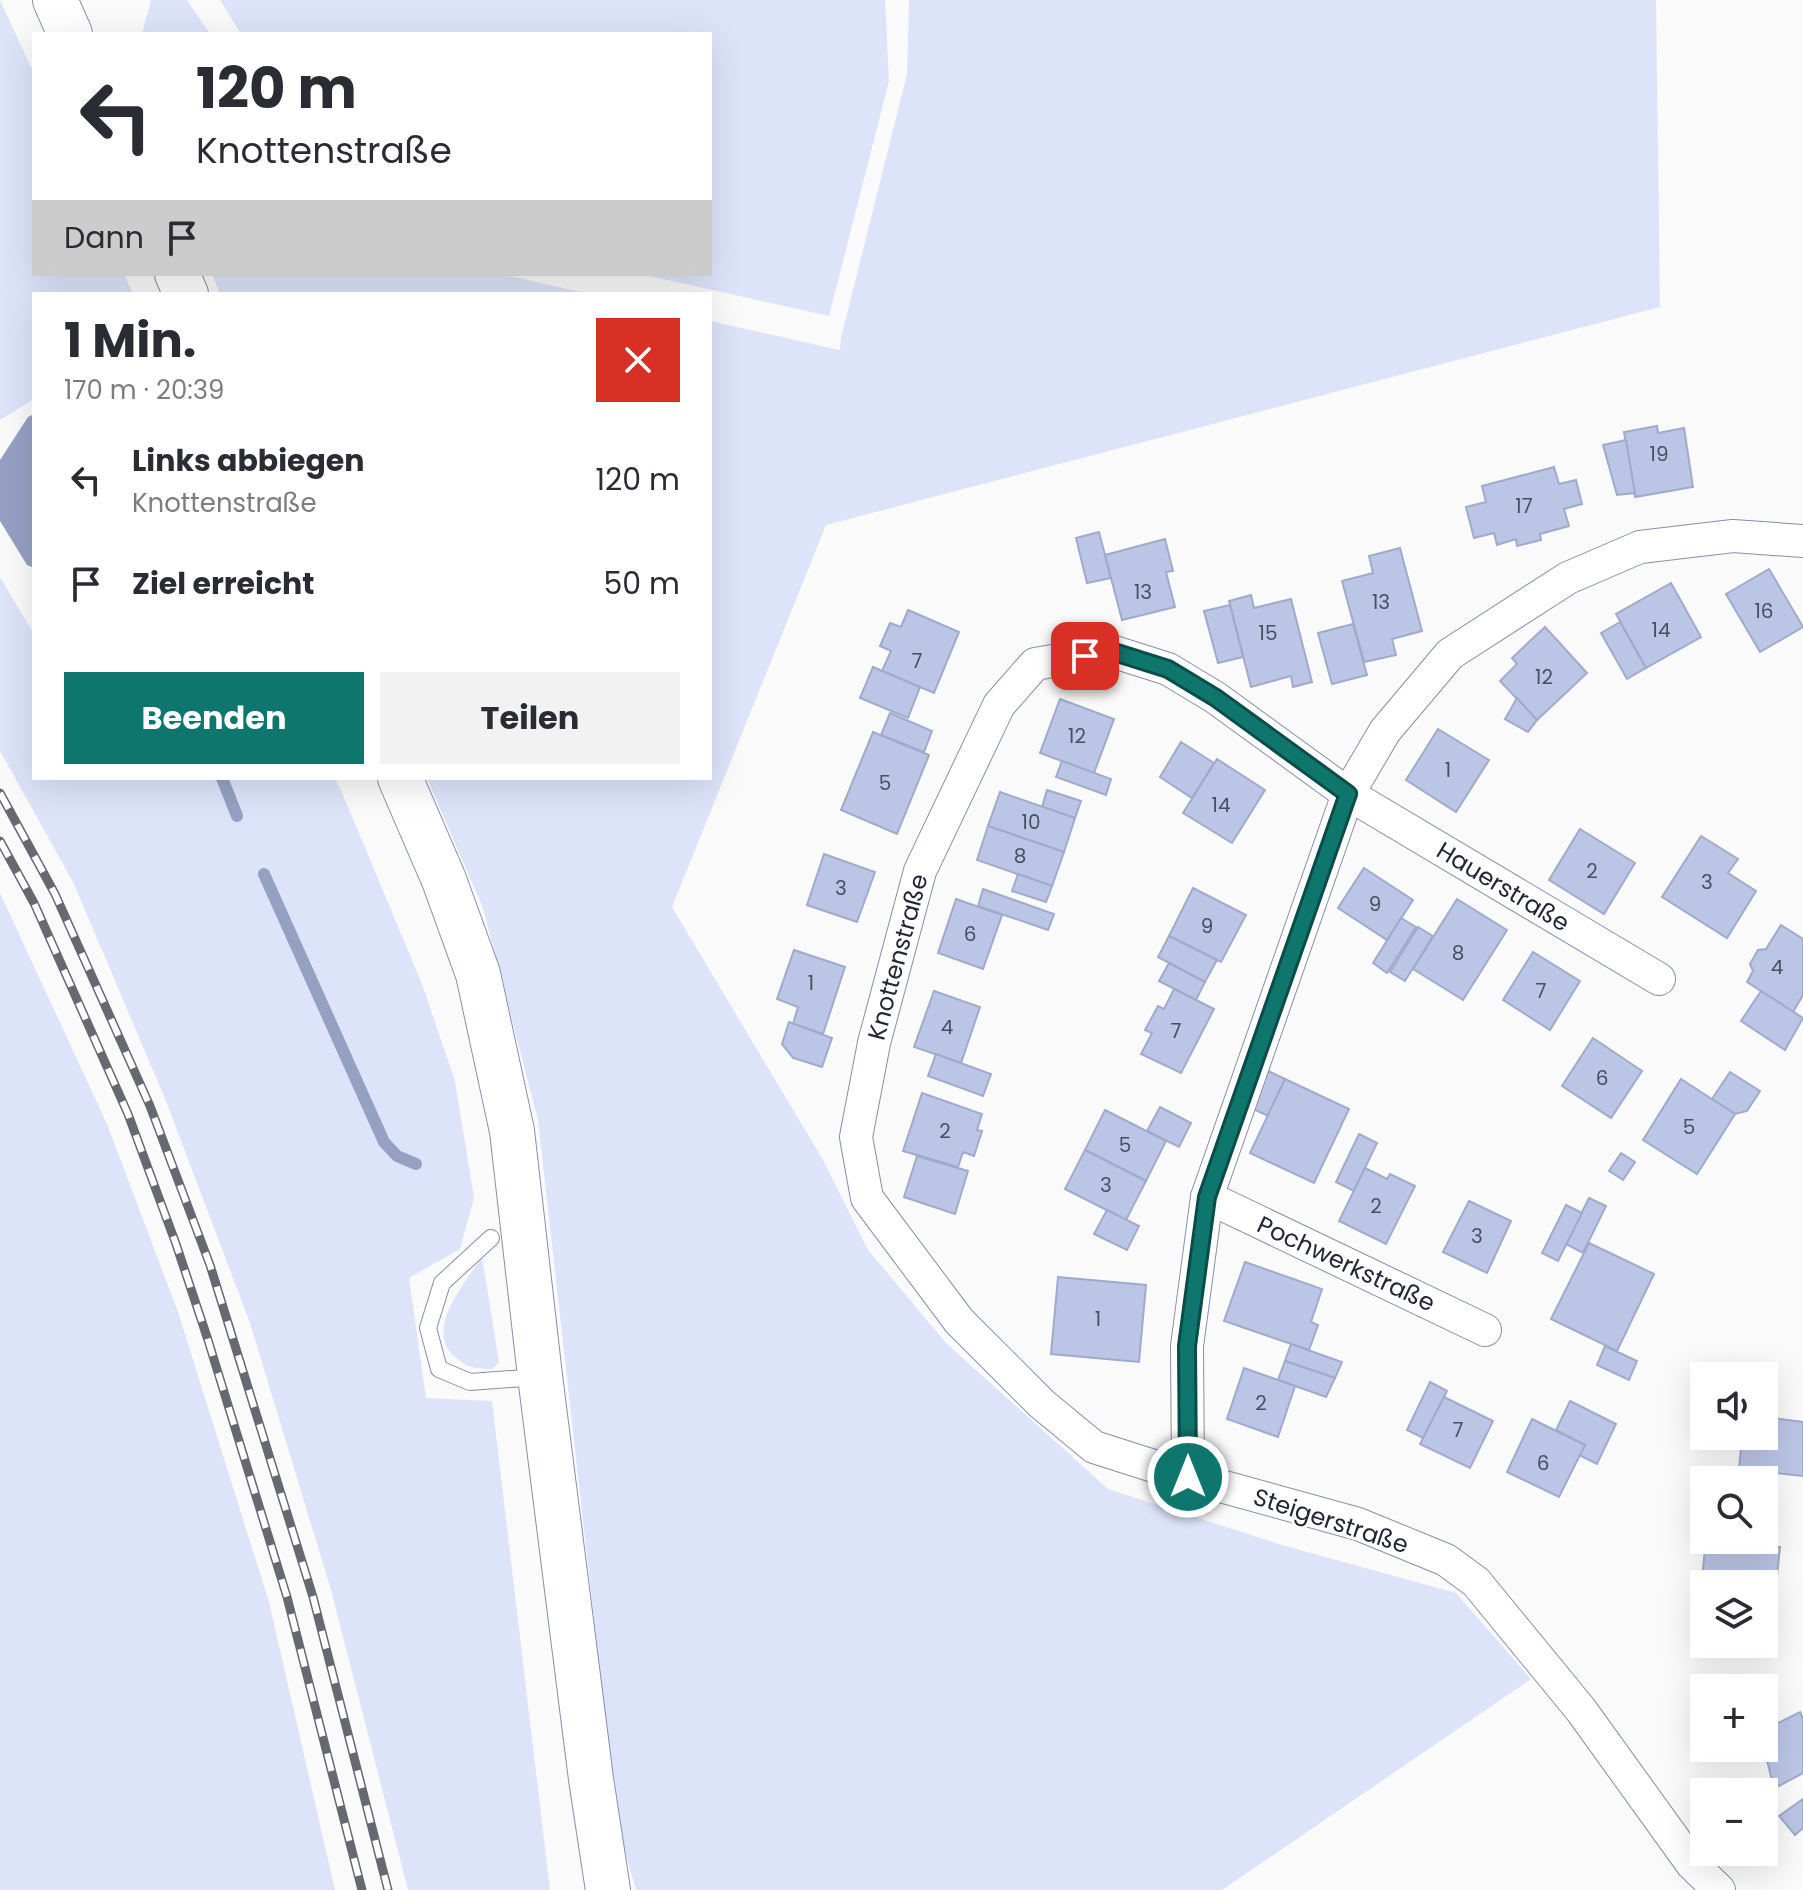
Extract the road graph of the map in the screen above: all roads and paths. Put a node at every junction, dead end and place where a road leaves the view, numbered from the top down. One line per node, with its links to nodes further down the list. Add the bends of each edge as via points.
1 (55, 0): 2 (main road)
2 (69, 32)
3 (1803, 541): 5 (street, via 1733,536 1640,547 1568,578 1450,654 1385,731)
4 (401, 780): 10 (main road, via 478,974 512,1131)
5 (1348, 794): 6 (street, Hauerstraße); 7 (street); 11 (street, Knottenstraße, via 1168,669 1111,651 1035,664 999,705 920,871 874,1043 856,1137 867,1198 959,1321 1042,1404 1094,1447)
6 (1659, 979)
7 (1207, 1197): 9 (street, Pochwerkstraße); 11 (street, via 1187,1346)
8 (491, 1238): 10 (lane, via 442,1283 428,1328 439,1369 470,1382)
9 (1485, 1330)
10 (540, 1376): 12 (main road)
11 (1188, 1477): 13 (street, Steigerstraße, via 1358,1524 1446,1560 1476,1582 1581,1710 1692,1864)
12 (608, 1890)
13 (1719, 1890)

